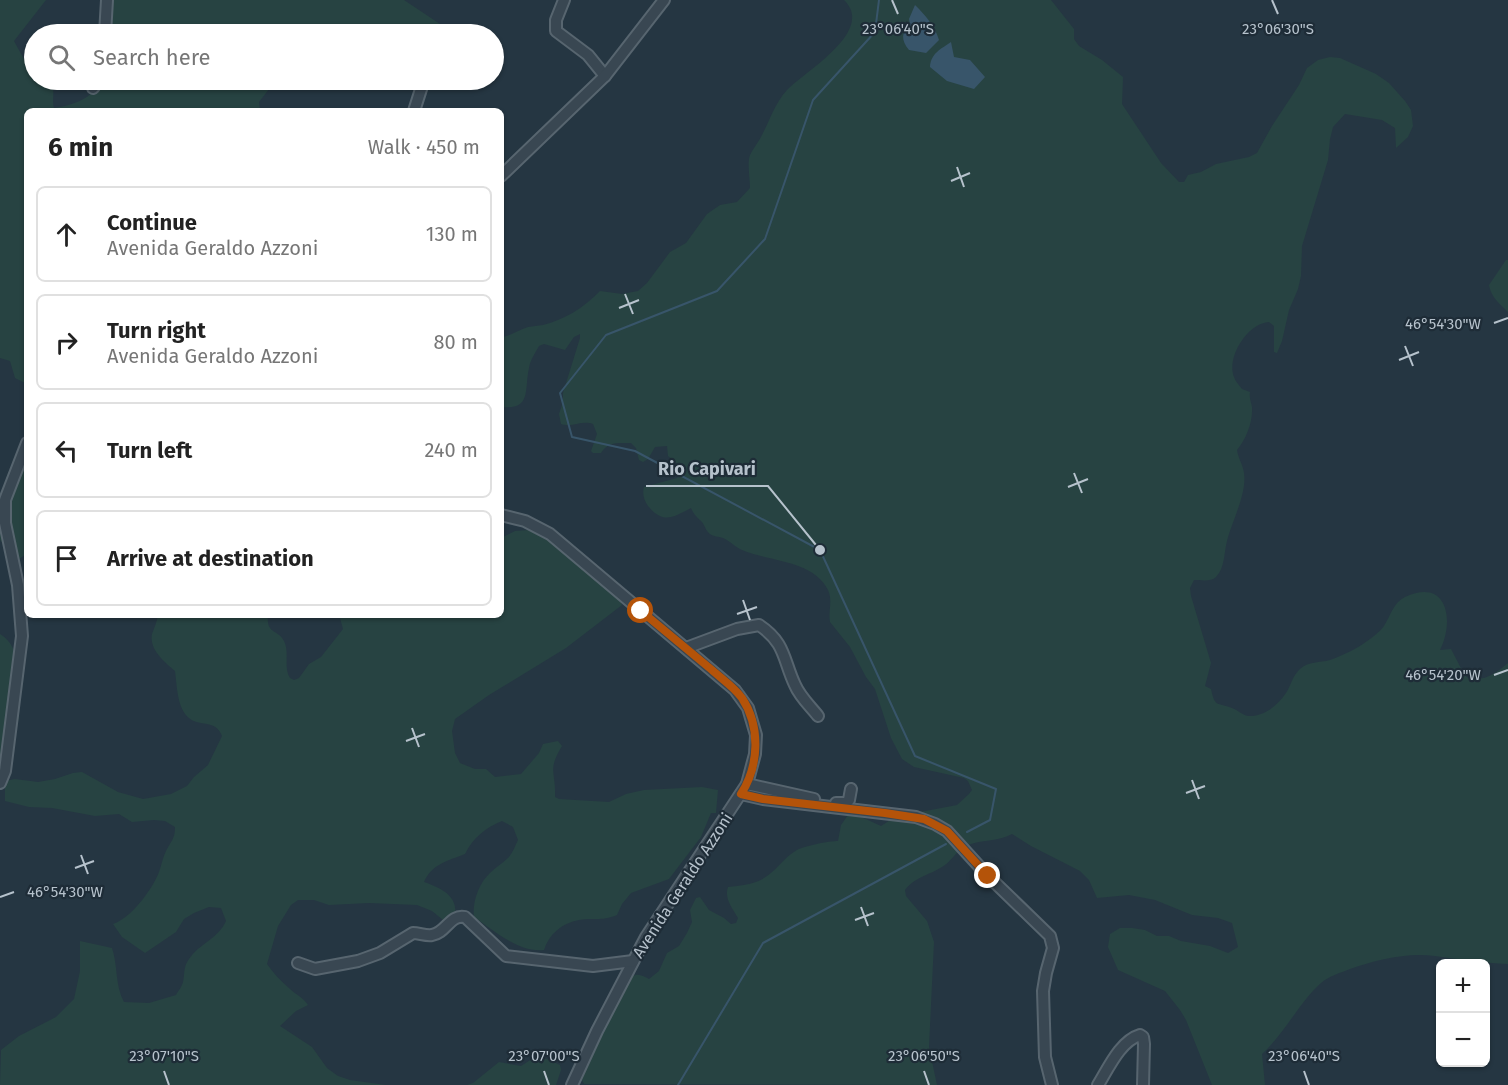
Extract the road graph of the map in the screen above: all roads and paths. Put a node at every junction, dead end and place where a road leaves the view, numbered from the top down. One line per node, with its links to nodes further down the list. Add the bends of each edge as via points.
1 (107, 0): 4 (street)
2 (564, 0): 5 (street, via 556,31 588,55)
3 (664, 0): 5 (street)
4 (106, 24)
5 (605, 76): 8 (street)
6 (421, 90): 7 (street)
7 (415, 108)
8 (504, 173)
9 (24, 451): 13 (street, via 5,500 22,636 5,771)
10 (504, 516): 11 (street, Avenida Geraldo Azzoni, via 550,534)
11 (686, 648): 12 (street, via 759,625 781,648 795,686); 14 (street, Avenida Geraldo Azzoni, via 735,690 747,708 756,735)
12 (818, 716)
13 (0, 783)
14 (747, 784): 15 (street, via 839,803 849,801); 16 (street, Avenida Geraldo Azzoni)
15 (851, 789)
16 (741, 794): 17 (street, Avenida Geraldo Azzoni); 20 (street, via 924,819 947,831 1050,936 1053,948 1043,991 1046,1057)
17 (633, 962): 18 (street, via 593,966 506,956 460,916 436,934 413,933 358,962 315,969); 19 (street, Avenida Geraldo Azzoni)
18 (298, 963)
19 (572, 1085)
20 (1052, 1085)
21 (1098, 1085): 22 (street, via 1121,1049 1140,1035 1144,1044)
22 (1143, 1085)

